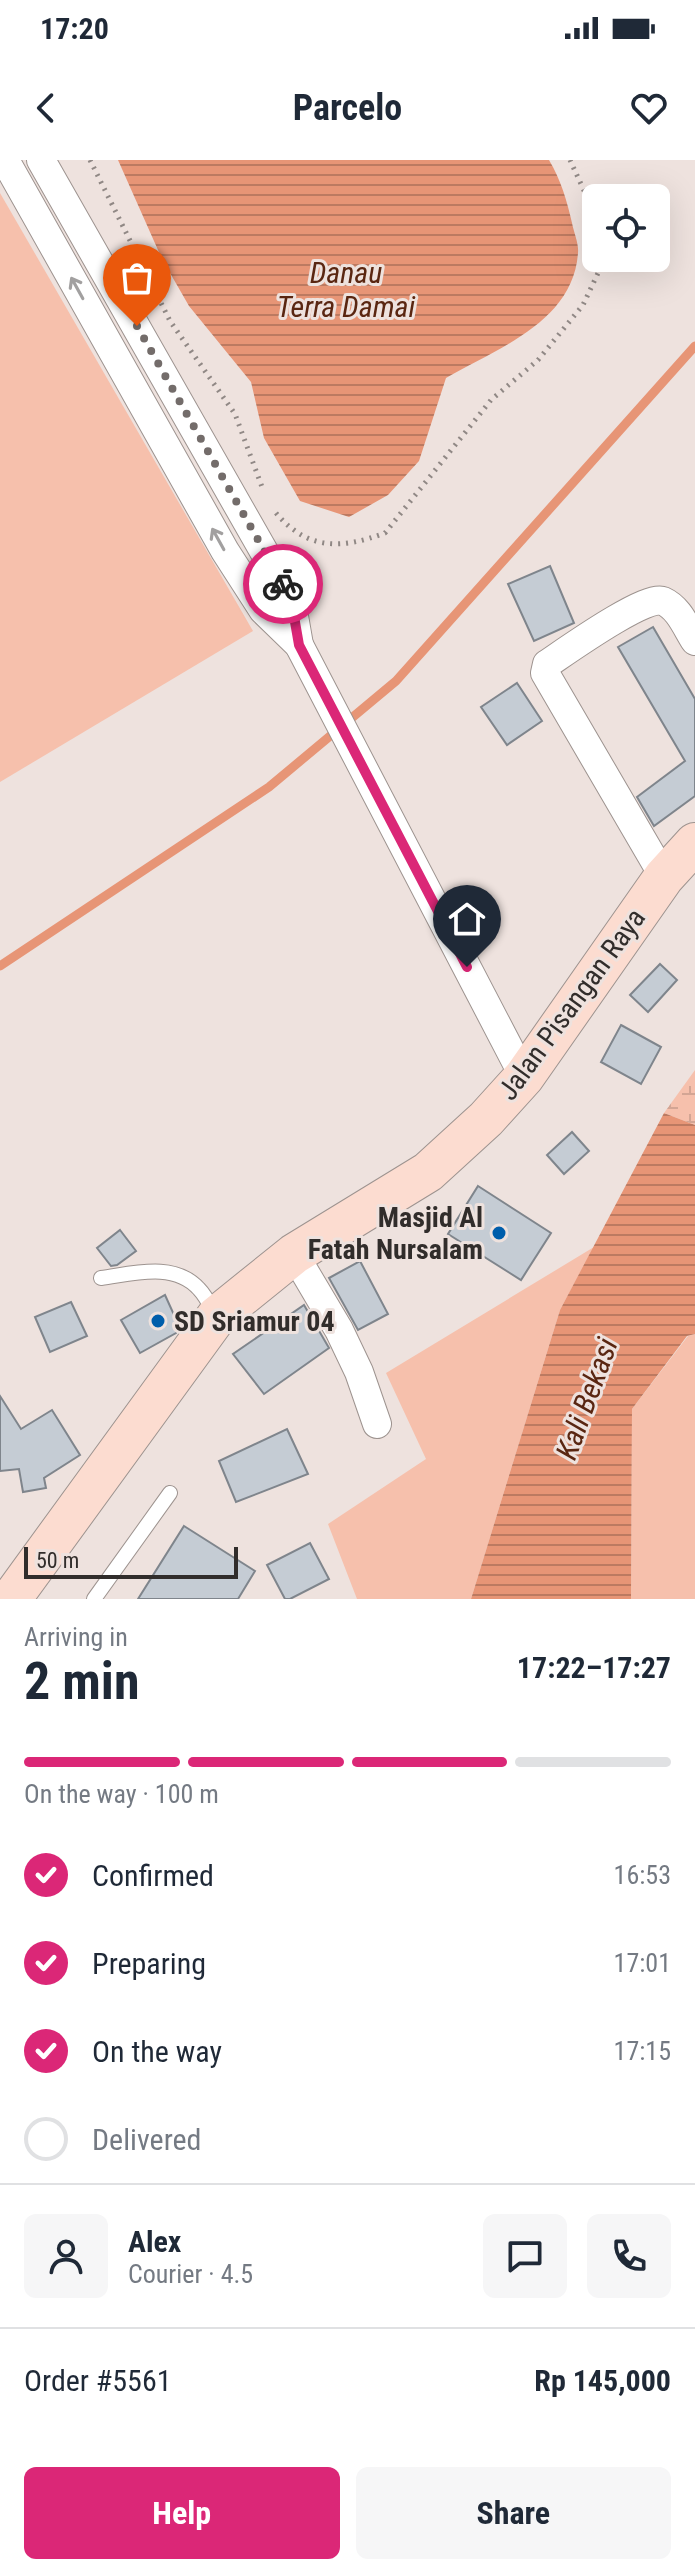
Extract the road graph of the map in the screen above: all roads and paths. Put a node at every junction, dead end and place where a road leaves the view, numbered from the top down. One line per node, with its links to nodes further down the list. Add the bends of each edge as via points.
1 (5, 160): 10 (street, one-way to 1, via 263,610 225,551)
2 (41, 160): 10 (street, via 291,599)
3 (90, 160): 7 (path, via 170,321 235,414)
4 (570, 160): 5 (path)
5 (582, 186)
6 (599, 272): 8 (path, via 583,305 538,360 491,400 385,533 348,543 322,543 288,527)
7 (262, 488)
8 (268, 503)
9 (695, 641): 12 (street, via 675,609 653,600 547,664 545,673)
10 (299, 645): 13 (street)
11 (695, 843): 12 (street, Jalan Pisangan Raya)
12 (664, 877): 13 (street, Jalan Pisangan Raya)
13 (524, 1077): 14 (street, Jalan Pisangan Raya, via 428,1172)
14 (294, 1254): 16 (street, Jalan Pisangan Raya); 17 (street, via 339,1330)
15 (101, 1278): 16 (lane, via 168,1272 198,1287)
16 (217, 1316): 19 (street, Jalan Pisangan Raya)
17 (377, 1424)
18 (170, 1493): 20 (lane)
19 (11, 1599)
20 (94, 1599)

